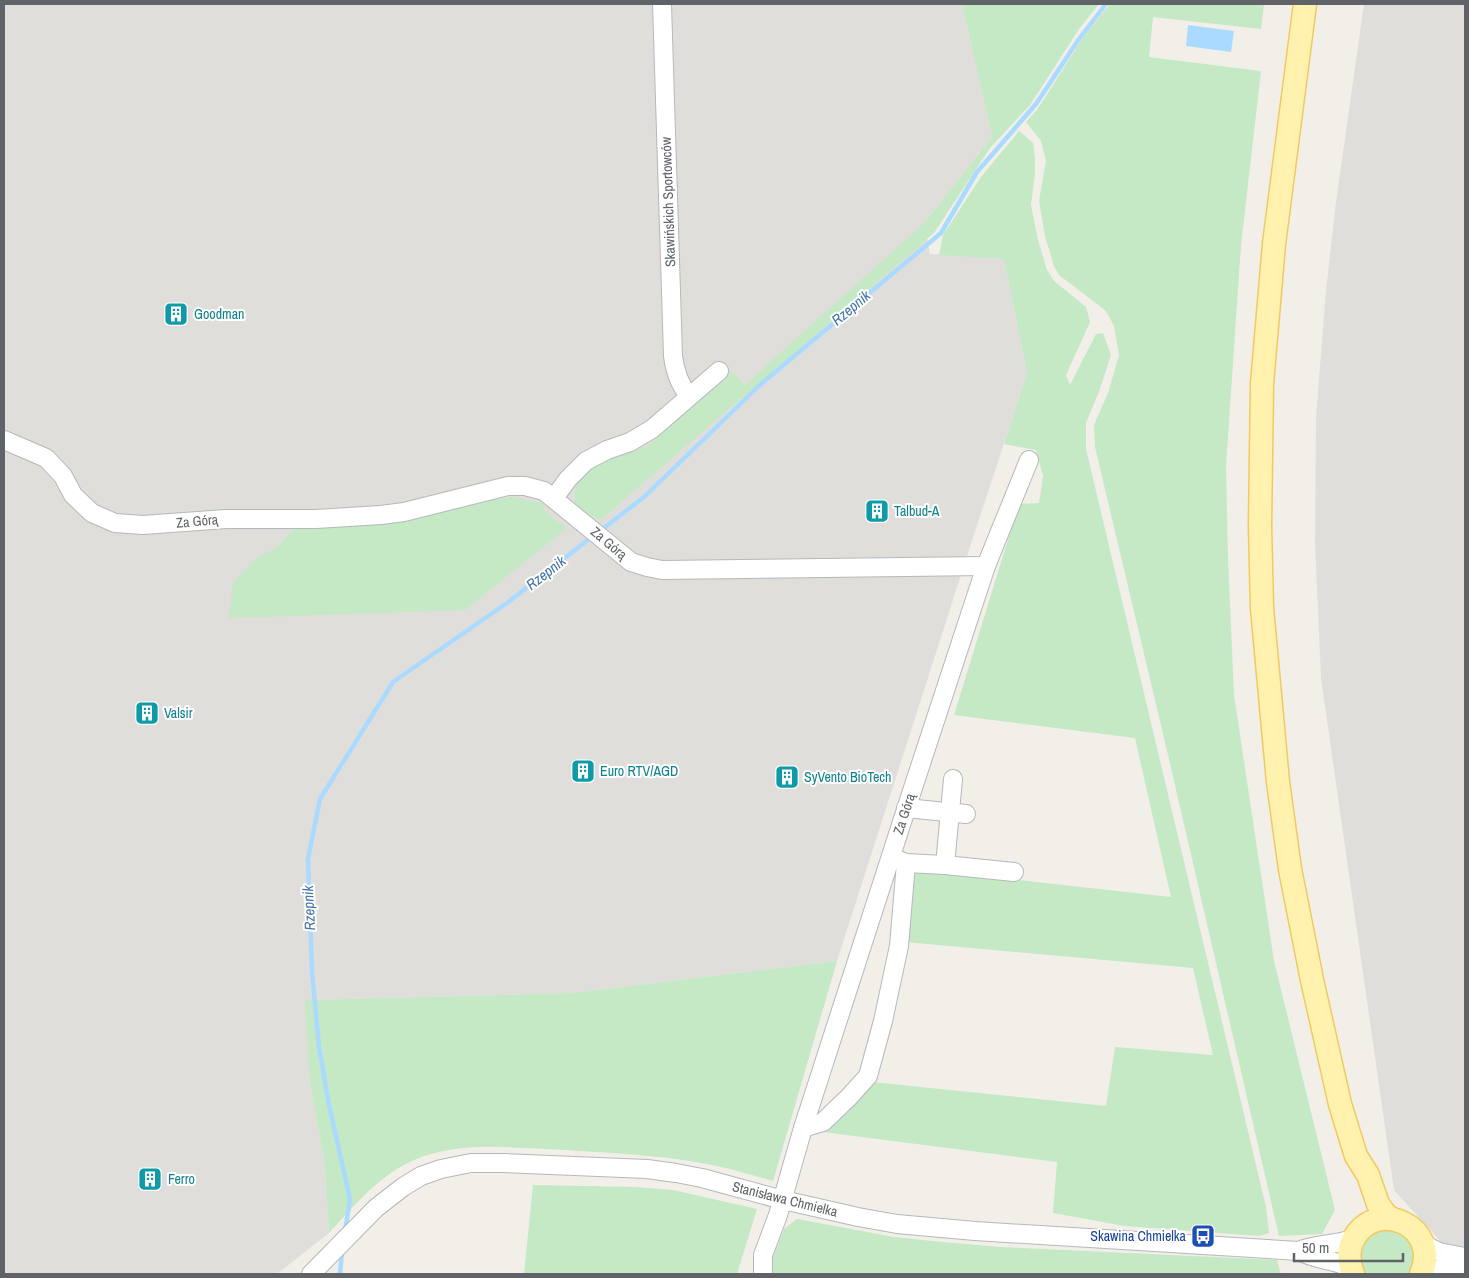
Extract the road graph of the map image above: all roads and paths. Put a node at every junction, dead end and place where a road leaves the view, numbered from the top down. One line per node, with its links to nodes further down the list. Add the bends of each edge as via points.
1 (662, 4): 4 (street, Skawińskich Sportowców, via 672,350 678,380)
2 (1305, 4): 16 (main road, via 1274,244 1262,384 1262,608 1278,782 1290,869 1325,1040)
3 (718, 371): 4 (street)
4 (688, 396): 7 (street, via 652,429 586,461)
5 (4, 440): 7 (street, Za Górą, via 46,458 63,476 73,495 92,514 115,523 143,526 226,519 381,515 508,486 525,486 544,491)
6 (1029, 460): 8 (street)
7 (554, 498): 8 (street, Za Górą, via 631,562 647,568)
8 (986, 566): 10 (street, Za Górą)
9 (953, 779): 11 (street)
10 (906, 808): 11 (street); 12 (street, Za Górą)
11 (957, 814): 13 (street)
12 (898, 860): 13 (street); 15 (street, Za Górą); 15 (street, Za Górą, via 899,946 868,1076 823,1122)
13 (945, 866): 14 (street)
14 (1014, 872)
15 (803, 1128): 17 (street, Za Górą)
16 (1356, 1156): 18 (main road, via 1368,1175 1378,1204); 19 (main road, via 1361,1204)
17 (783, 1200): 21 (street, Stanisława Chmielka, via 858,1217 933,1227); 25 (street, Stanisława Chmielka, via 702,1178 646,1169 472,1163 421,1176 403,1187 376,1208); 26 (street, Za Górą, via 763,1255)
18 (1392, 1219): 19 (main road, via 1376,1220); 20 (main road, via 1411,1227)
19 (1358, 1233): 21 (street, Stanisława Chmielka, via 1337,1244 1311,1245); 24 (main road, via 1349,1252)
20 (1423, 1244): 22 (street, via 1439,1252); 27 (main road)
21 (1299, 1251): 24 (street, Stanisława Chmielka, via 1310,1257 1336,1262)
22 (1465, 1257)
23 (1465, 1266): 27 (street)
24 (1352, 1271)
25 (311, 1274)
26 (763, 1274)
27 (1423, 1274)

